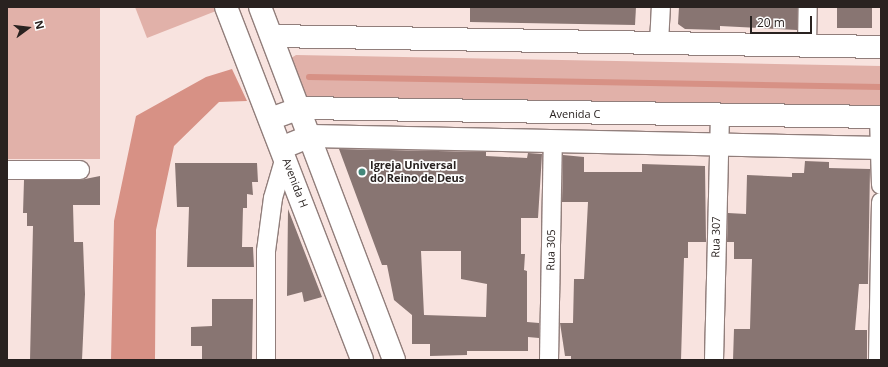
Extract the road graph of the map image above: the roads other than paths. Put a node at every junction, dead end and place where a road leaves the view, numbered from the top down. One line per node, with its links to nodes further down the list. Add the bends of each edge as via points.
1 (226, 7): 12 (street, Avenida H)
2 (260, 7): 5 (street)
3 (661, 7): 6 (street)
4 (808, 7): 7 (street)
5 (272, 36): 6 (street); 9 (street)
6 (659, 43): 7 (street)
7 (807, 46): 8 (street)
8 (881, 47)
9 (301, 108): 10 (street, Avenida C); 12 (street, Avenida C); 13 (street)
10 (720, 114): 11 (street, Avenida C); 15 (street, Rua 307)
11 (880, 117): 16 (street)
12 (270, 119): 17 (street, Avenida H)
13 (311, 136): 14 (street); 17 (street); 24 (street)
14 (553, 141): 15 (street); 25 (street, Rua 305)
15 (718, 146): 16 (street); 26 (street, Rua 307)
16 (881, 148): 20 (street)
17 (283, 153): 22 (street, via 273,198 266,251); 23 (street, Avenida H)
18 (7, 170): 19 (street)
19 (80, 170)
20 (881, 185)
21 (881, 202): 27 (street)
22 (266, 360)
23 (362, 360)
24 (394, 360)
25 (549, 360)
26 (714, 360)
27 (878, 360)

